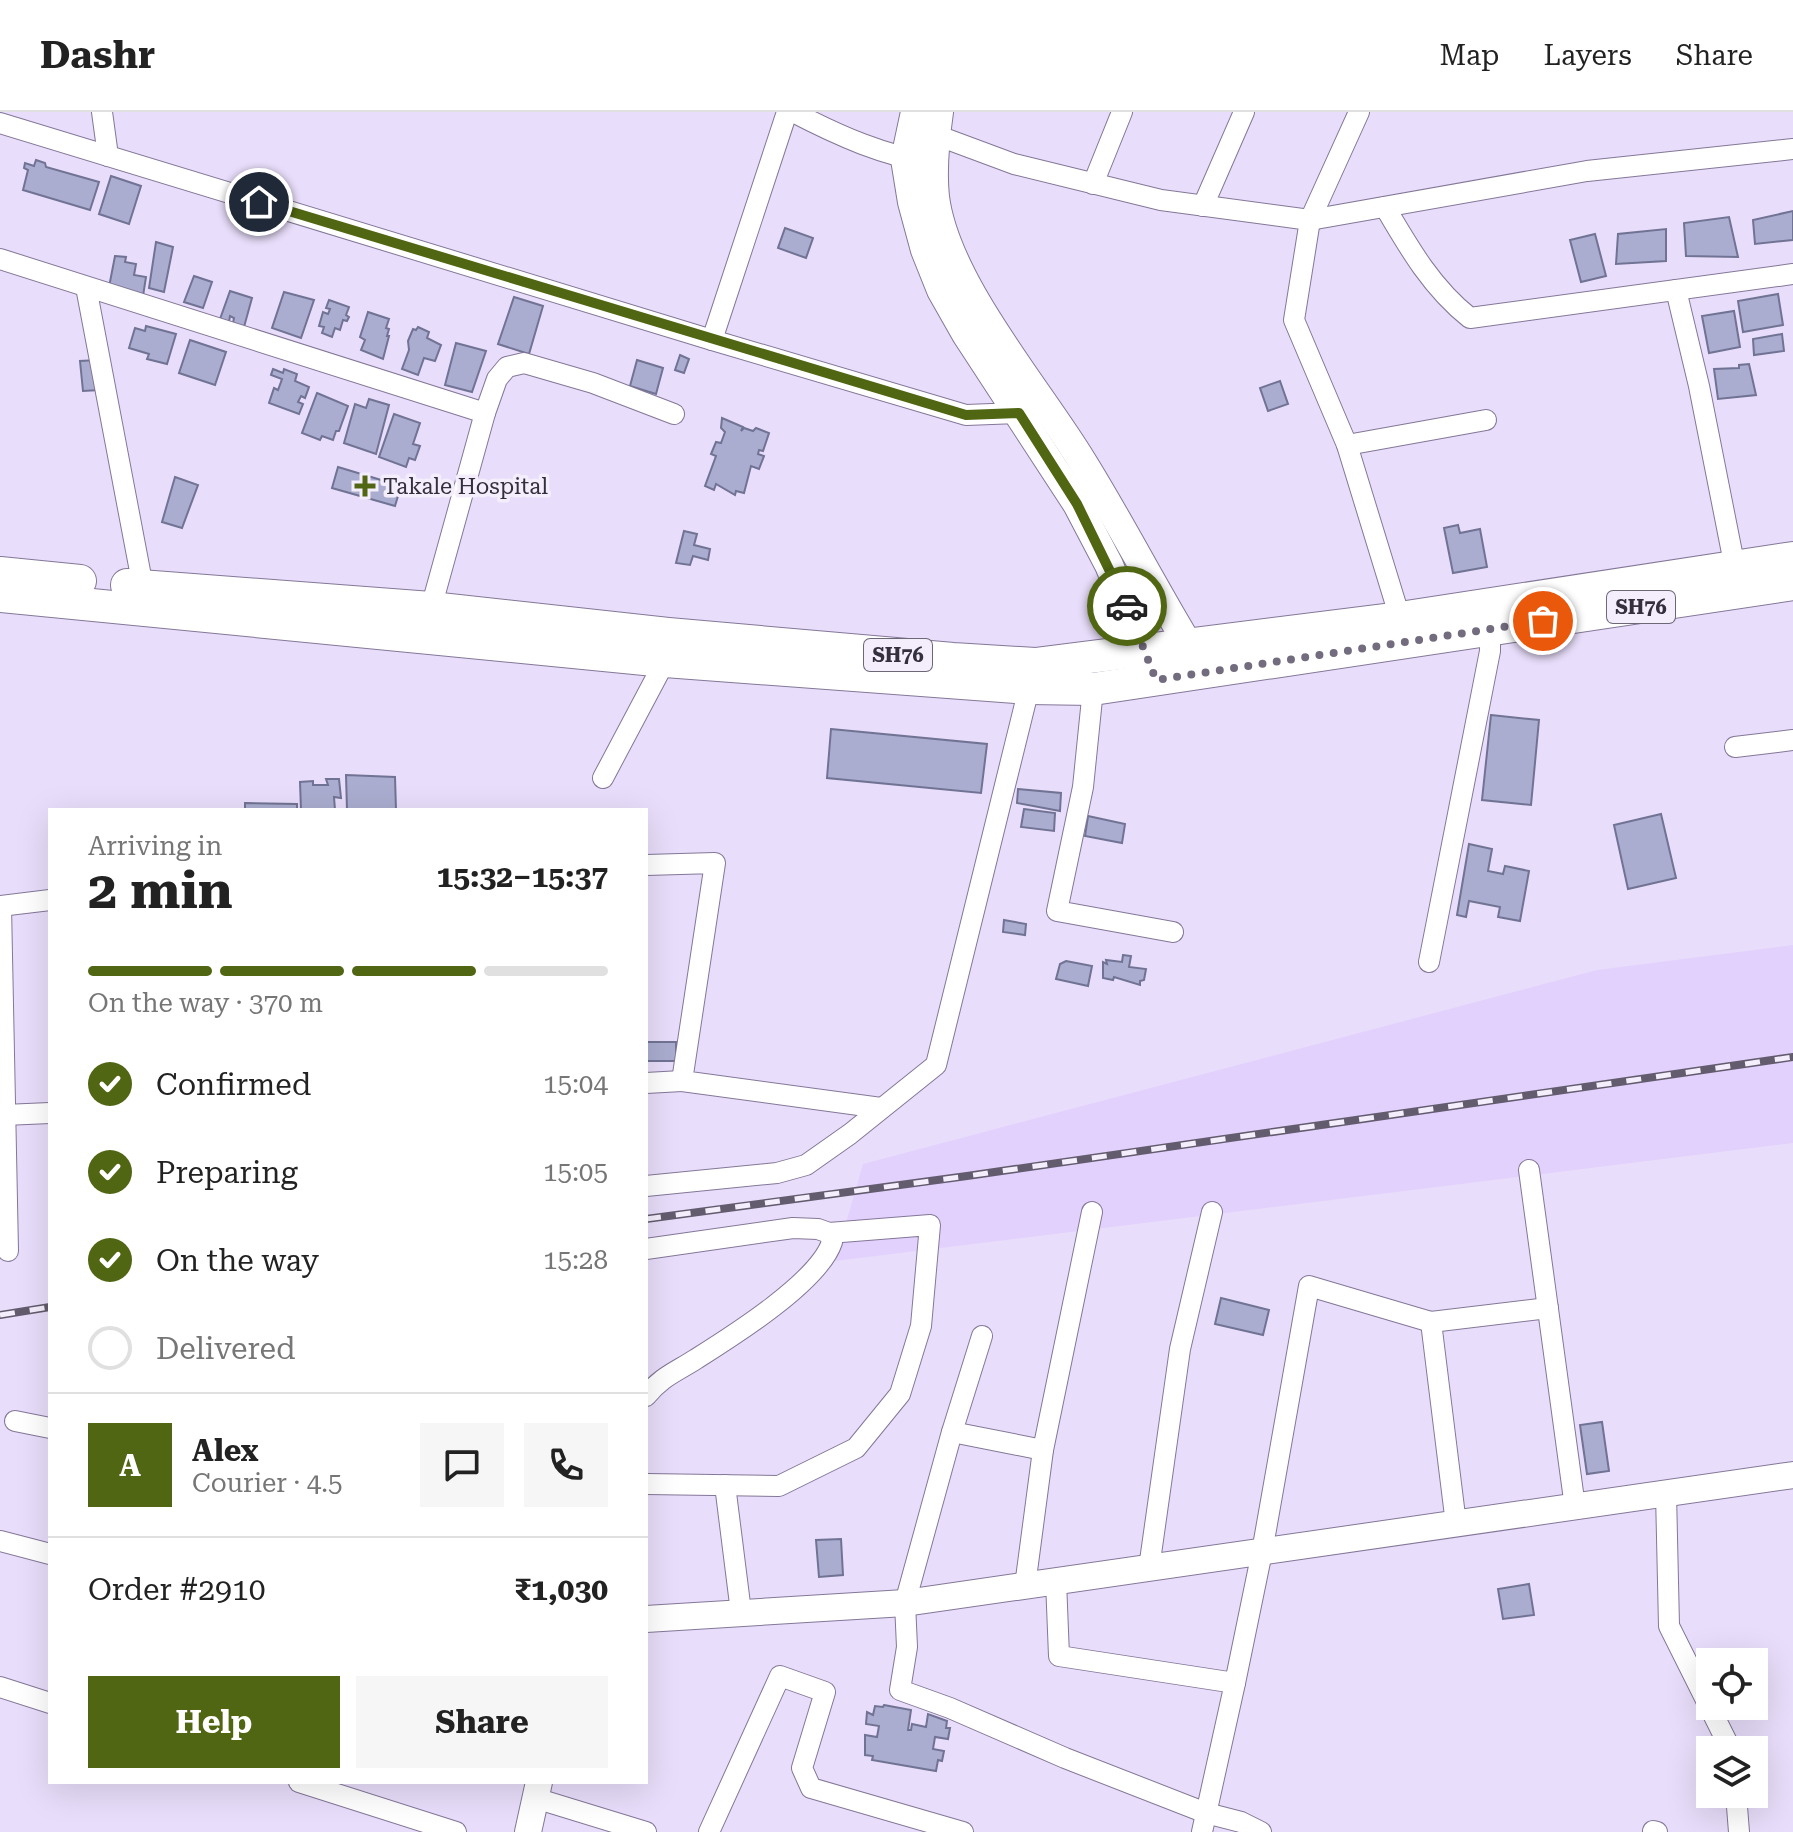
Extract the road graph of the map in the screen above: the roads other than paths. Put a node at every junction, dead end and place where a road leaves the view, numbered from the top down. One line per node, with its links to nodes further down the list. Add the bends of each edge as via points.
1 (102, 112): 11 (street)
2 (787, 112): 22 (street)
3 (793, 112): 12 (street)
4 (915, 112): 12 (main road)
5 (1122, 112): 14 (street)
6 (1244, 112): 15 (street)
7 (1359, 112): 17 (street)
8 (0, 123): 11 (street)
9 (937, 123): 13 (main road); 14 (street, via 1014,164)
10 (1793, 149): 16 (street, via 1587,171)
11 (108, 156): 22 (street)
12 (905, 159): 13 (street); 24 (main road, via 925,250 941,290)
13 (934, 163): 37 (main road, via 935,198 958,269 1083,462)
14 (1093, 184): 15 (street)
15 (1203, 206): 17 (street)
16 (1385, 207): 17 (street); 21 (street, via 1447,300 1470,318)
17 (1310, 220): 27 (street, via 1294,320)
18 (0, 259): 20 (street)
19 (1793, 274): 21 (street)
20 (86, 287): 23 (street); 32 (street)
21 (1676, 290): 29 (street)
22 (712, 340): 24 (street, via 966,415)
23 (485, 413): 25 (street, via 497,379 507,367 524,363); 34 (street)
24 (1019, 413): 39 (main road, via 1109,565)
25 (674, 414)
26 (1486, 420): 27 (street)
27 (1347, 445): 35 (street)
28 (1793, 558): 29 (main road, SH76)
29 (1735, 568): 35 (main road, SH76)
30 (0, 573): 32 (main road, SH76)
31 (1793, 584): 36 (main road, SH76)
32 (143, 587): 34 (main road, SH76)
33 (0, 596): 38 (main road, SH76)
34 (431, 608): 39 (main road, SH76, via 953,659)
35 (1400, 618): 37 (main road, SH76)
36 (1490, 628): 37 (main road, SH76); 49 (street, via 1490,651)
37 (1195, 659): 39 (main road, SH76)
38 (665, 661): 40 (main road, SH76); 44 (street)
39 (1151, 666): 41 (main road, SH76)
40 (1029, 688): 41 (main road, SH76); 52 (street, via 936,1065)
41 (1093, 689): 48 (street, via 1083,787 1057,911)
42 (1793, 740): 43 (street)
43 (1735, 747)
44 (603, 778)
45 (648, 865): 50 (street, via 715,863)
46 (48, 900): 47 (street)
47 (1, 906): 54 (street)
48 (1173, 932)
49 (1429, 962)
50 (682, 1081): 51 (street); 52 (street)
51 (648, 1083)
52 (881, 1108): 56 (street, via 806,1165 777,1173)
53 (48, 1113): 54 (street)
54 (4, 1115): 61 (street)
55 (1529, 1170): 62 (street)
56 (648, 1186)
57 (1092, 1212): 69 (street)
58 (1212, 1212): 79 (street, via 1180,1349)
59 (829, 1233): 60 (street, via 793,1228); 65 (street, via 832,1242 817,1266 770,1309); 72 (street, via 930,1225 921,1326 900,1394 856,1448 779,1486)
60 (648, 1249)
61 (8, 1251)
62 (1548, 1308): 63 (street); 74 (street)
63 (1431, 1322): 75 (street); 77 (street, via 1309,1286)
64 (982, 1336): 68 (street)
65 (650, 1386)
66 (15, 1421): 67 (street)
67 (48, 1428)
68 (952, 1432): 69 (street); 82 (street)
69 (1043, 1450): 81 (street)
70 (1793, 1475): 73 (street)
71 (648, 1484): 72 (street)
72 (725, 1485): 83 (street)
73 (1666, 1493): 74 (street); 88 (street, via 1669,1626)
74 (1575, 1507): 75 (street)
75 (1456, 1524): 77 (street)
76 (0, 1541): 78 (street)
77 (1262, 1552): 79 (street); 85 (street)
78 (48, 1553)
79 (1149, 1568): 80 (street)
80 (1056, 1581): 81 (street); 85 (street, via 1059,1656)
81 (1025, 1586): 82 (street)
82 (905, 1603): 83 (street); 92 (street, via 907,1647 900,1690)
83 (741, 1612): 84 (street)
84 (648, 1619)
85 (1235, 1683): 92 (street)
86 (0, 1687): 87 (street)
87 (48, 1702)
88 (1724, 1736)
89 (305, 1784): 93 (street)
90 (537, 1790): 94 (street); 95 (street)
91 (1737, 1808): 99 (street)
92 (1204, 1822): 98 (street, via 1241,1822)
93 (456, 1832)
94 (528, 1832)
95 (646, 1832)
96 (709, 1832): 97 (street, via 780,1676 825,1692 802,1768 811,1788)
97 (963, 1832)
98 (1261, 1832)
99 (1739, 1832)

